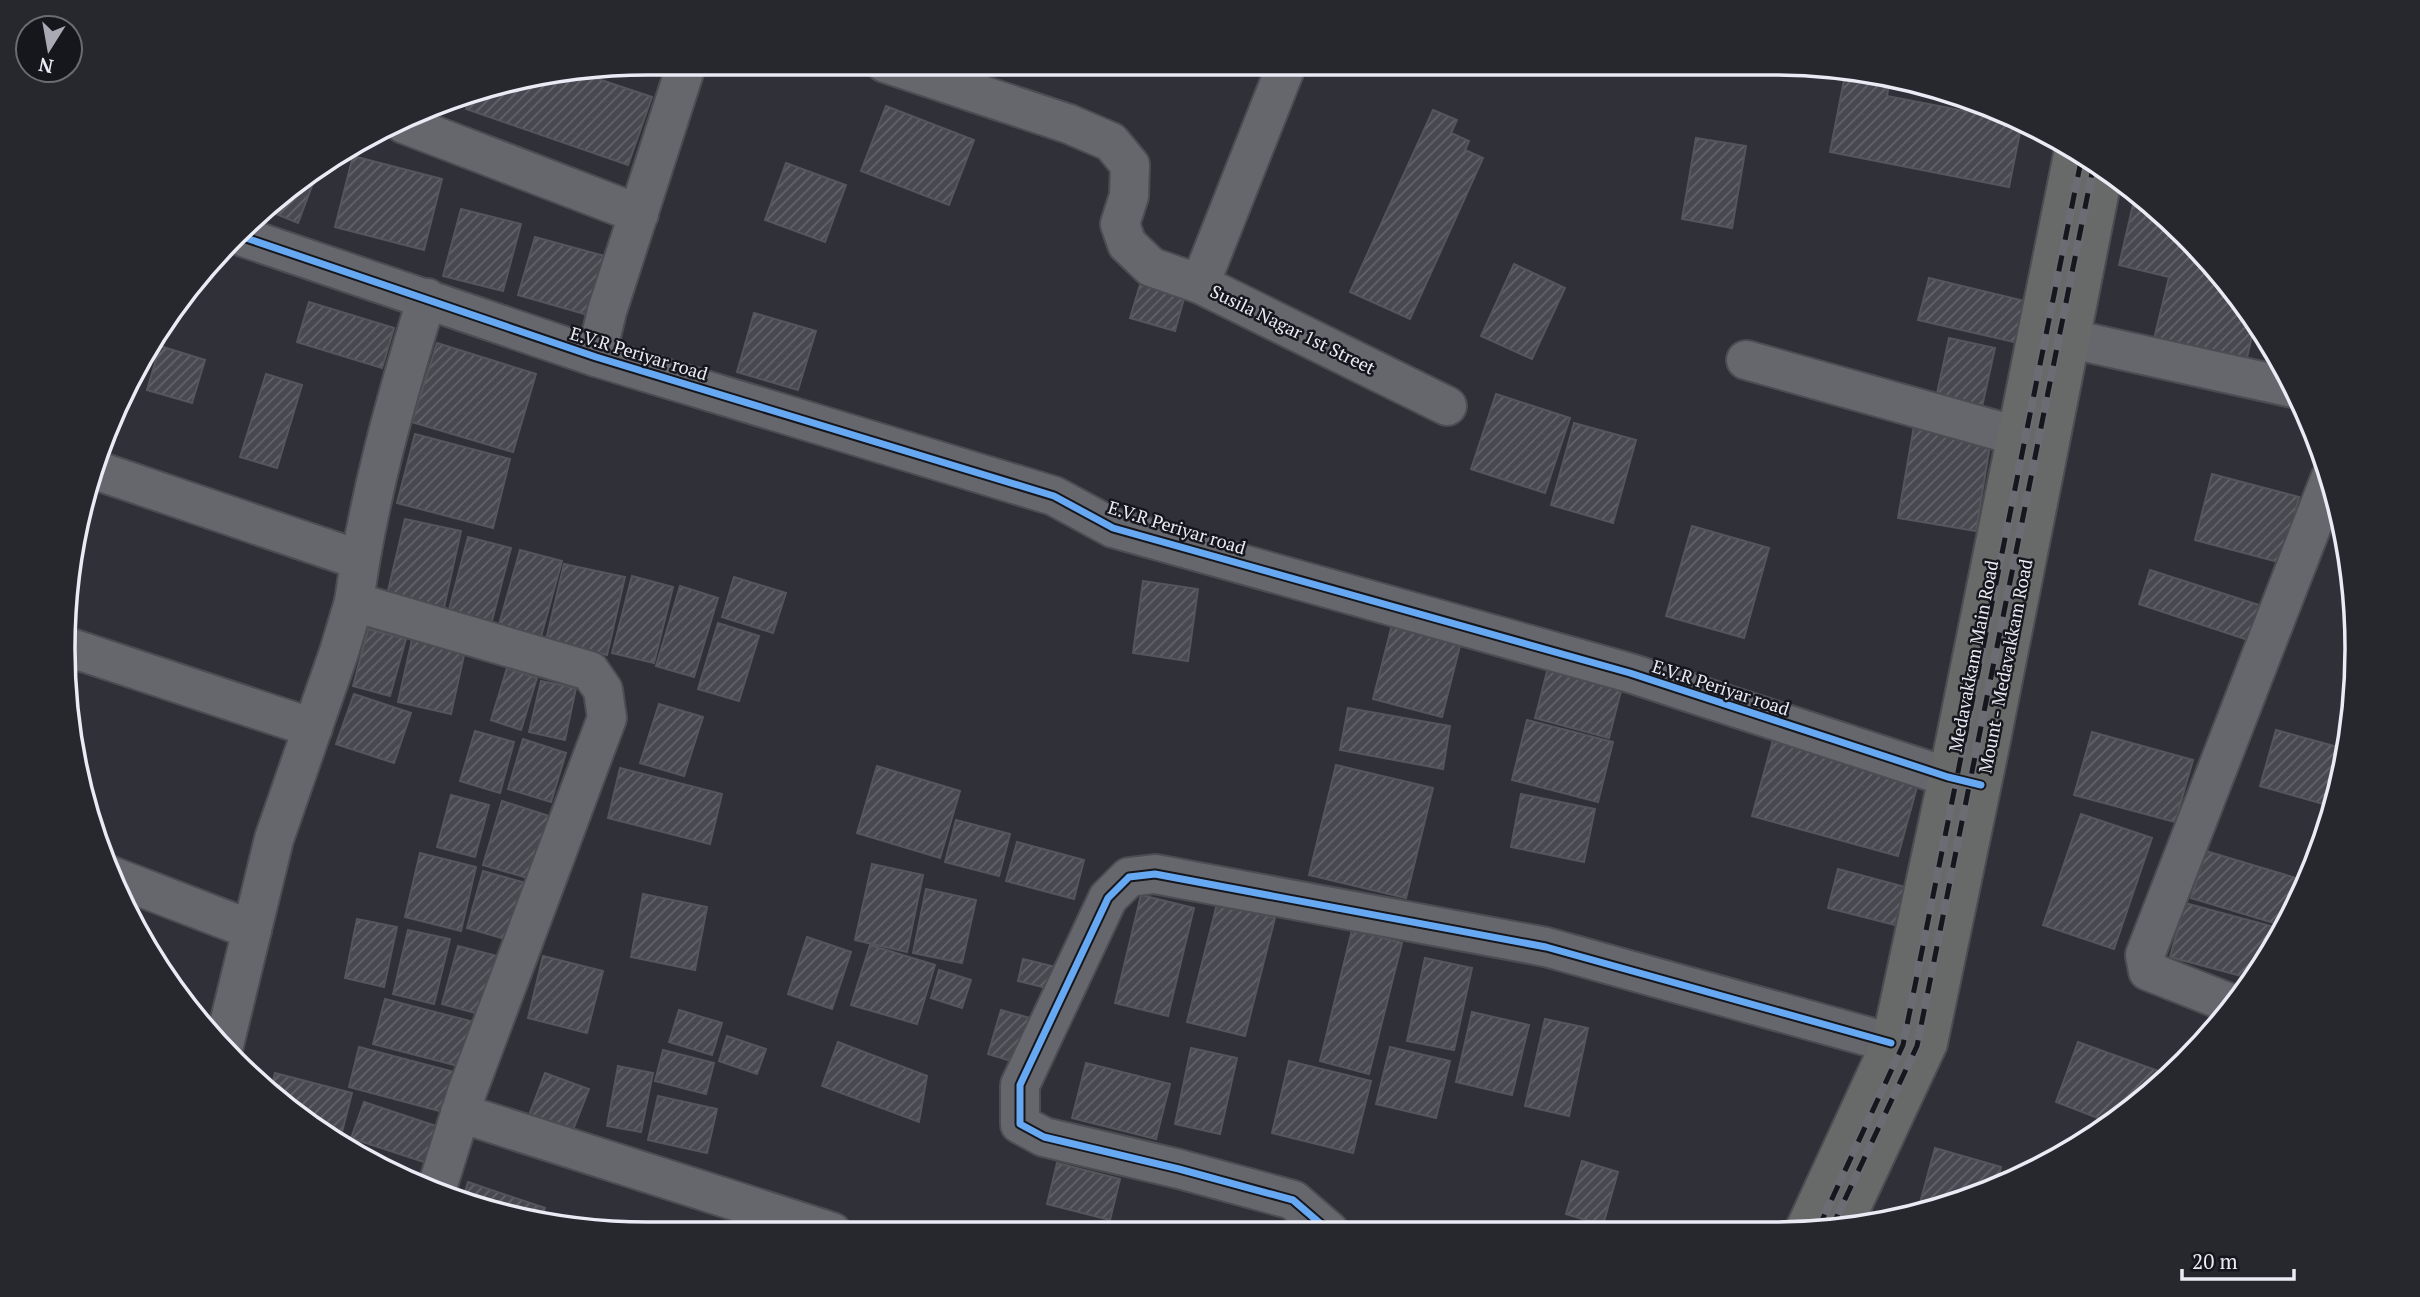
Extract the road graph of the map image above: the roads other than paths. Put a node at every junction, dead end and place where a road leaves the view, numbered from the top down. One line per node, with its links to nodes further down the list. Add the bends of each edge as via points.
1 (683, 75): 7 (street)
2 (920, 75): 9 (street, via 1111,142 1130,165 1129,196 1120,224 1127,244 1151,267)
3 (1283, 75): 9 (street, Susila Nagar 1st Street)
4 (411, 127): 7 (street)
5 (2072, 161): 16 (main road, Medavakkam Main Road)
6 (2102, 181): 11 (main road, Mount - Medavakkam Road)
7 (639, 214): 12 (street)
8 (248, 239): 10 (street, E.V.R Periyar road)
9 (1200, 284): 15 (street, Susila Nagar 1st Street)
10 (427, 298): 12 (street, E.V.R Periyar road); 19 (street, via 394,405)
11 (2071, 339): 14 (street); 23 (main road, Mount - Medavakkam Road)
12 (596, 357): 23 (street, E.V.R Periyar road, via 1054,496 1113,527 1630,673)
13 (1746, 360): 16 (street)
14 (2281, 385)
15 (1447, 405)
16 (2017, 436): 23 (main road, Medavakkam Main Road)
17 (103, 473): 19 (street)
18 (2324, 495): 26 (street, via 2146,955 2148,971)
19 (360, 560): 20 (street)
20 (354, 602): 22 (street); 29 (street, via 590,671 603,691 607,718)
21 (75, 649): 22 (street)
22 (313, 728): 25 (street, via 274,839)
23 (1965, 781): 28 (main road, Medavakkam Main Road); 31 (main road, Mount - Medavakkam Road, via 1928,1043)
24 (125, 882): 25 (street)
25 (252, 930): 27 (street)
26 (2223, 1001)
27 (226, 1035)
28 (1891, 1043): 32 (main road, Medavakkam Main Road); 34 (street, via 1546,947 1155,873 1129,877 1108,898 1020,1085 1020,1124 1044,1137 1293,1200)
29 (460, 1113): 30 (street); 33 (street)
30 (439, 1182)
31 (1847, 1217)
32 (1809, 1221)
33 (801, 1222)
34 (1319, 1222)

